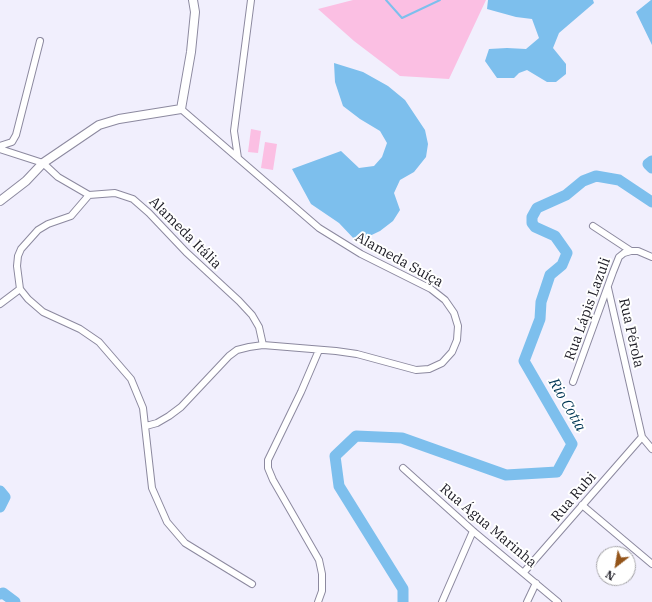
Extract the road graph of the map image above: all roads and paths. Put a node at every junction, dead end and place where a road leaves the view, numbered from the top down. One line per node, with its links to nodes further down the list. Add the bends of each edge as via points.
1 (193, 0): 4 (street, via 195,12 191,52)
2 (251, 0): 6 (street, via 234,131)
3 (40, 41): 5 (street, via 16,135 12,142)
4 (181, 109): 6 (street, Alameda Suíça); 7 (street, via 119,119 99,126)
5 (0, 148): 7 (street)
6 (238, 158): 17 (street, Alameda Suíça, via 319,228 361,254 430,289 445,300 454,313 458,326 457,340 452,352 442,363 429,369 416,370 357,354)
7 (43, 163): 8 (street, via 58,177); 9 (street, via 26,181)
8 (89, 195): 14 (street, via 71,216 38,230 21,249 17,266); 16 (street, Alameda Itália, via 114,193 133,199 252,315 259,327)
9 (0, 201)
10 (593, 226): 11 (street)
11 (631, 251): 12 (street); 13 (street, Rua Lápis Lazuli, via 619,257)
12 (652, 257)
13 (608, 288): 18 (street, Rua Lápis Lazuli); 20 (street, Rua Pérola)
14 (20, 289): 15 (street); 19 (street, via 34,305 80,329 113,357 131,379 143,408)
15 (0, 304)
16 (263, 345): 17 (street, Alameda Suíça); 19 (street, Alameda Suíça, via 249,346 228,356 181,406 157,423)
17 (319, 350): 29 (street, via 268,460 271,474 319,560 322,591)
18 (573, 382)
19 (146, 426): 28 (street, via 152,488 167,522 185,543)
20 (642, 437): 21 (street, Rua Pérola); 23 (street, Rua Rubi)
21 (652, 450)
22 (403, 468): 24 (street, Rua Água Marinha)
23 (582, 505): 25 (street); 26 (street, Rua Rubi)
24 (473, 531): 26 (street, Rua Água Marinha); 30 (street)
25 (652, 564)
26 (524, 572): 27 (street, Rua Água Marinha)
27 (536, 583): 31 (street); 32 (street, Rua Água Marinha)
28 (252, 584)
29 (318, 602)
30 (442, 602)
31 (526, 602)
32 (558, 602)

